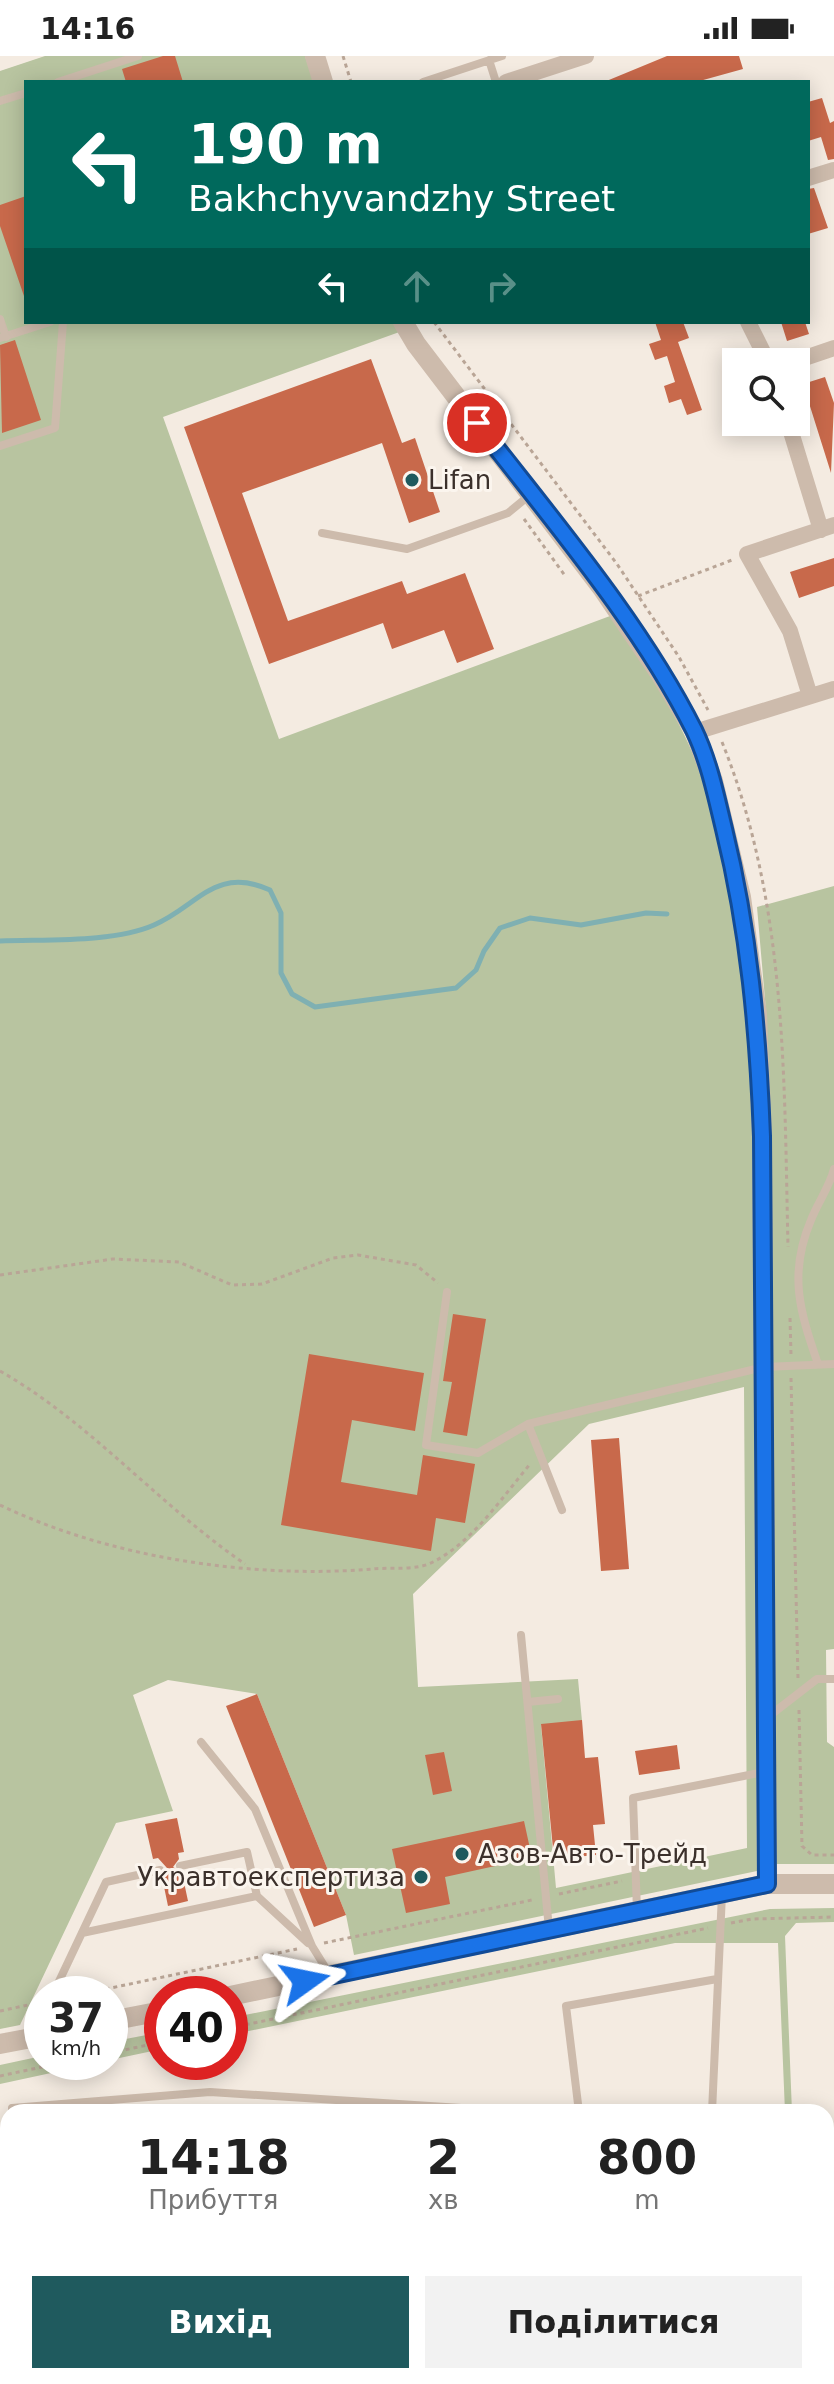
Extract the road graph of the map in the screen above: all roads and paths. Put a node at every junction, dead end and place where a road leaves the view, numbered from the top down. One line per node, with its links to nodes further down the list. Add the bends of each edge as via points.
1 (138, 56): 7 (lane)
2 (315, 56): 8 (street)
3 (343, 56): 9 (path)
4 (502, 56): 6 (lane)
5 (586, 56): 12 (street)
6 (489, 60): 10 (lane); 11 (lane)
7 (80, 79)
8 (322, 80)
9 (350, 80)
10 (429, 80)
11 (495, 80)
12 (512, 80)
13 (24, 94): 14 (lane)
14 (0, 101)
15 (834, 170): 16 (street)
16 (810, 177)
17 (0, 319): 23 (lane)
18 (44, 324): 23 (lane)
19 (63, 324): 28 (lane, via 55,428)
20 (404, 324): 29 (street)
21 (435, 324): 35 (path)
22 (749, 324): 24 (street)
23 (3, 338)
24 (761, 348)
25 (834, 348): 26 (street)
26 (810, 356)
27 (793, 436): 31 (street)
28 (0, 446)
29 (532, 494): 32 (lane, via 508,513 407,549); 39 (street, via 627,625)
30 (524, 519): 34 (path)
31 (828, 528): 33 (street)
32 (322, 533)
33 (747, 554): 35 (path); 37 (street, via 790,631)
34 (566, 577)
35 (638, 596): 38 (path, via 679,657)
36 (834, 689): 37 (street)
37 (810, 696): 38 (street)
38 (715, 726): 39 (street)
39 (695, 732): 46 (street, via 713,781 741,897 757,1014)
40 (834, 1169): 43 (lane, via 798,1260 799,1308)
41 (0, 1275): 42 (path, via 113,1259 179,1262 232,1285 262,1284 333,1258 358,1255 416,1265)
42 (447, 1292): 48 (lane, via 426,1445 478,1453)
43 (818, 1364): 44 (lane); 45 (lane)
44 (834, 1364)
45 (791, 1366): 46 (lane); 55 (path)
46 (764, 1367): 48 (lane); 58 (street)
47 (0, 1371): 52 (path, via 100,1444 205,1537)
48 (528, 1424): 49 (lane)
49 (540, 1453): 51 (lane); 52 (path, via 456,1547 432,1563 322,1573)
50 (0, 1505): 52 (path, via 119,1550)
51 (562, 1510)
52 (247, 1566)
53 (521, 1635): 57 (lane)
54 (834, 1679): 55 (lane, via 817,1679)
55 (798, 1693): 58 (lane); 61 (path, via 802,1846 812,1855)
56 (558, 1699): 57 (lane)
57 (528, 1702): 69 (lane)
58 (766, 1718): 60 (street)
59 (201, 1742): 75 (lane, via 255,1809)
60 (767, 1772): 64 (lane, via 633,1798); 65 (street)
61 (834, 1855)
62 (180, 1866): 68 (lane, via 247,1852)
63 (160, 1870): 74 (lane, via 106,1882)
64 (636, 1878): 69 (path); 70 (lane)
65 (767, 1884): 66 (street); 67 (street)
66 (834, 1884)
67 (722, 1894): 70 (street); 72 (lane)
68 (257, 1896): 74 (lane); 75 (lane)
69 (546, 1897): 73 (lane); 75 (path)
70 (637, 1911): 73 (street)
71 (834, 1917): 72 (path)
72 (720, 1925): 78 (lane); 83 (path)
73 (549, 1930): 76 (street)
74 (82, 1933): 77 (lane)
75 (312, 1946): 76 (lane); 79 (path)
76 (331, 1975): 80 (street)
77 (62, 1976)
78 (717, 1979): 90 (lane, via 566,2006); 91 (lane)
79 (128, 1984)
80 (248, 1992)
81 (24, 2006): 82 (path)
82 (0, 2011)
83 (248, 2024)
84 (24, 2039): 85 (street)
85 (0, 2044)
86 (24, 2071): 87 (path)
87 (0, 2076)
88 (62, 2104): 89 (lane, via 210,2092)
89 (398, 2104)
90 (578, 2104)
91 (712, 2104)

